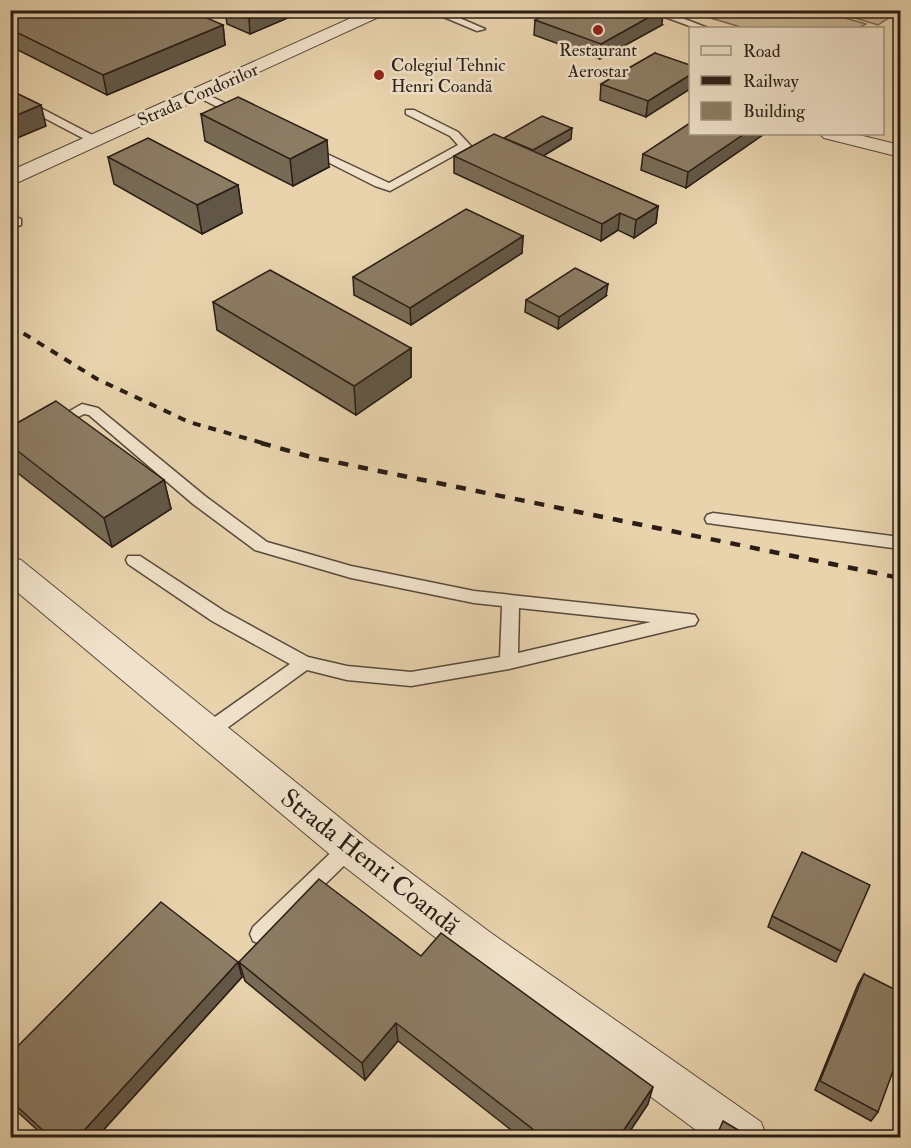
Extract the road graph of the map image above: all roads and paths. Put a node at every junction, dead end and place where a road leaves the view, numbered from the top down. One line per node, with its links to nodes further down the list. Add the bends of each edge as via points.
1 (385, 10): 6 (street, Strada Condorilor)
2 (431, 10): 5 (lane)
3 (650, 10): 4 (lane)
4 (700, 27)
5 (480, 29)
6 (200, 94): 9 (lane); 11 (street, Strada Condorilor)
7 (10, 95): 11 (lane)
8 (410, 112): 12 (lane, via 454,134 465,146 390,187)
9 (255, 122)
10 (835, 135): 13 (street)
11 (96, 141): 14 (street, Strada Condorilor)
12 (295, 142)
13 (900, 151)
14 (10, 179)
15 (10, 217): 16 (lane, via 17,222)
16 (10, 225)
17 (40, 433): 22 (lane, via 69,414 82,409 93,411 261,546 351,572)
18 (713, 519): 19 (lane)
19 (900, 543)
20 (134, 560): 24 (lane, via 218,616)
21 (10, 568): 25 (street, Strada Henri Coandă)
22 (511, 601): 23 (lane); 23 (lane, via 689,620)
23 (509, 662): 24 (lane, via 411,679 348,674)
24 (304, 663): 25 (lane)
25 (209, 731): 26 (street, Strada Henri Coandă)
26 (349, 848): 27 (lane); 28 (street, Strada Henri Coandă, via 477,946)
27 (260, 934)
28 (745, 1137)

